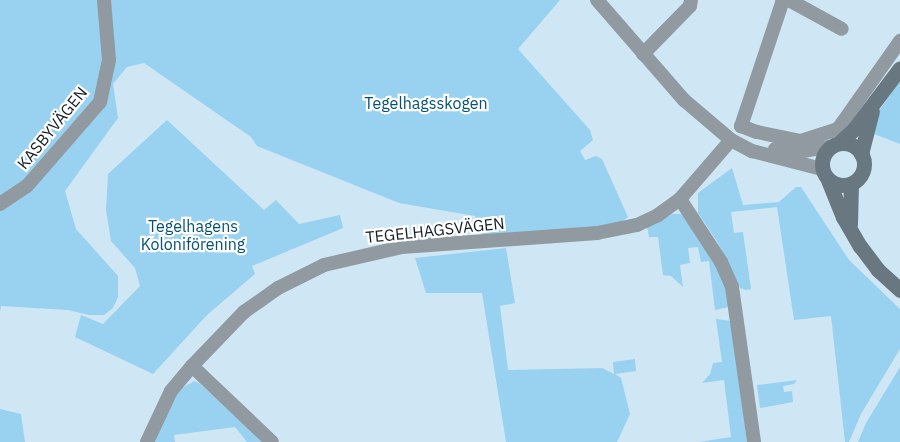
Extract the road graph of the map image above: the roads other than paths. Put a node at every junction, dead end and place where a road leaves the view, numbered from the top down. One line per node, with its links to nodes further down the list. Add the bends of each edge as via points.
1 (104, 0): 17 (street, KASBYVÄGEN, via 110,60 100,102 27,186)
2 (597, 0): 7 (street)
3 (691, 0): 7 (street, via 690,6)
4 (788, 0): 5 (street); 6 (street, via 782,3 741,126 801,141 838,129)
5 (842, 29)
6 (900, 41)
7 (643, 54): 10 (street, via 684,100)
8 (900, 68): 9 (street)
9 (875, 103): 11 (street); 13 (street)
10 (731, 140): 12 (street); 16 (street, TEGELHAGSVÄGEN)
11 (834, 145): 12 (street, via 785,151); 13 (street, via 852,144); 14 (street, via 821,162)
12 (745, 146): 14 (street)
13 (862, 154): 15 (street, via 864,168)
14 (825, 175): 15 (street, via 842,185); 18 (street)
15 (851, 184): 18 (street)
16 (680, 198): 20 (street, TEGELHAGSVÄGEN, via 658,215 637,225 597,233 402,248 324,265 278,288 244,312); 23 (street, via 721,262 732,287)
17 (0, 204)
18 (851, 228): 19 (street, via 878,270)
19 (900, 290)
20 (192, 366): 21 (street, TEGELHAGSVÄGEN, via 171,391); 22 (street)
21 (146, 442)
22 (272, 442)
23 (754, 442)

